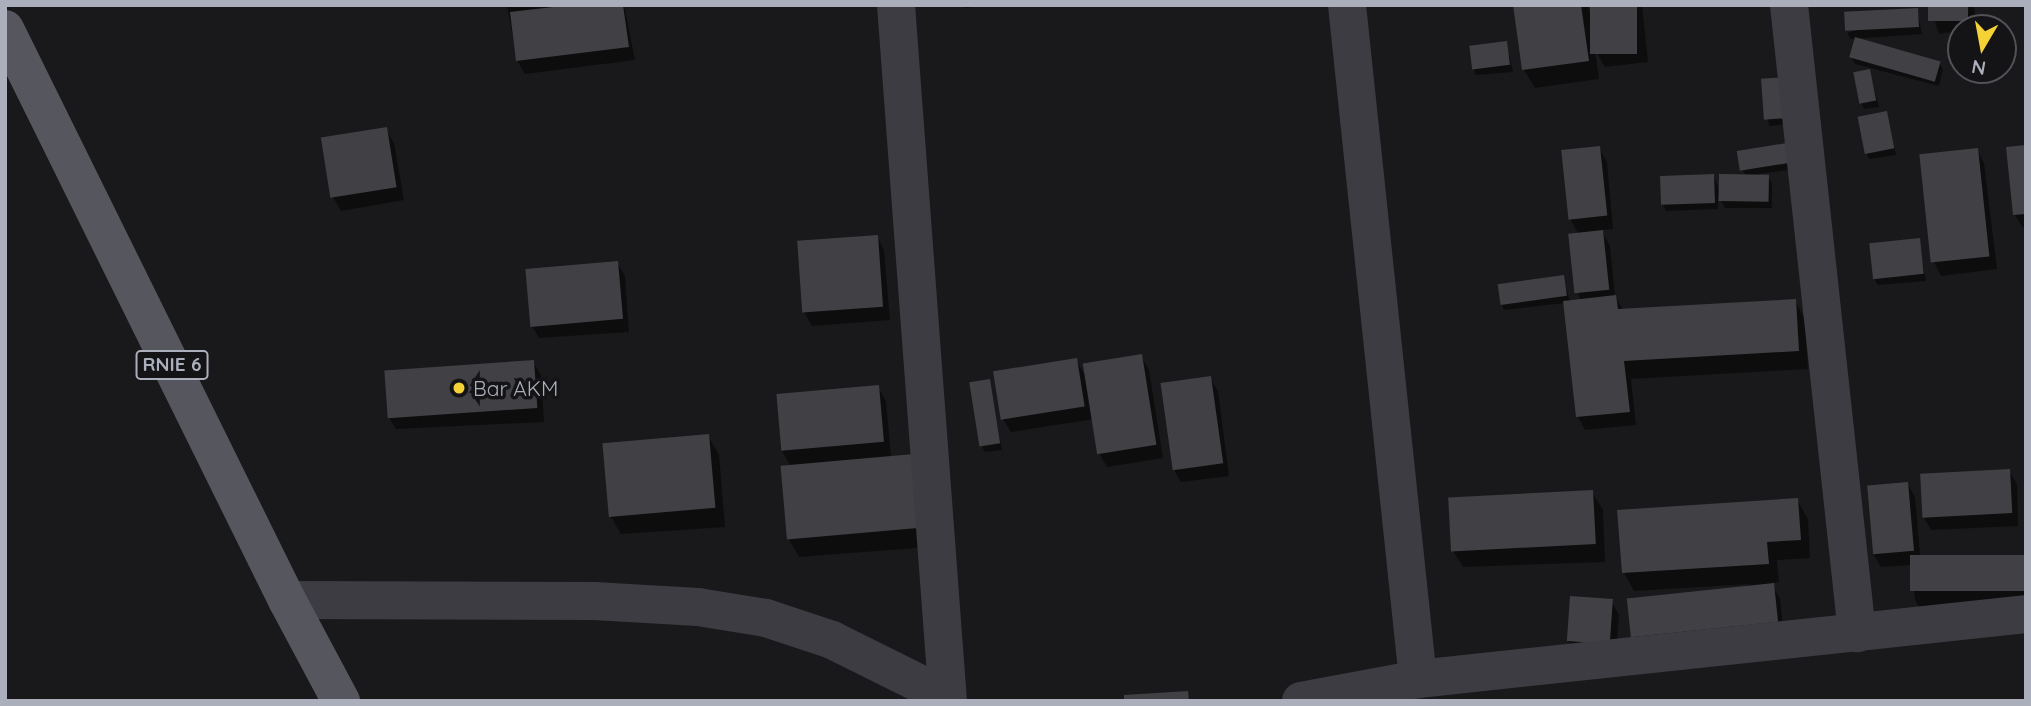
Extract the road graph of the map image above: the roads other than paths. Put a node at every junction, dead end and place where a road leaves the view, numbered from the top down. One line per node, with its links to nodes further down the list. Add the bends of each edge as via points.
1 (896, 5): 10 (street)
2 (1347, 5): 9 (street)
3 (1789, 5): 8 (street)
4 (5, 29): 5 (main road, RNIE 6)
5 (16, 75): 6 (main road, RNIE 6)
6 (287, 600): 10 (street, via 594,601 698,607 766,618 832,640); 11 (main road, RNIE 6)
7 (2026, 614): 8 (street)
8 (1857, 633): 9 (street)
9 (1418, 679): 12 (street)
10 (948, 699)
11 (341, 701)
12 (1301, 701)

